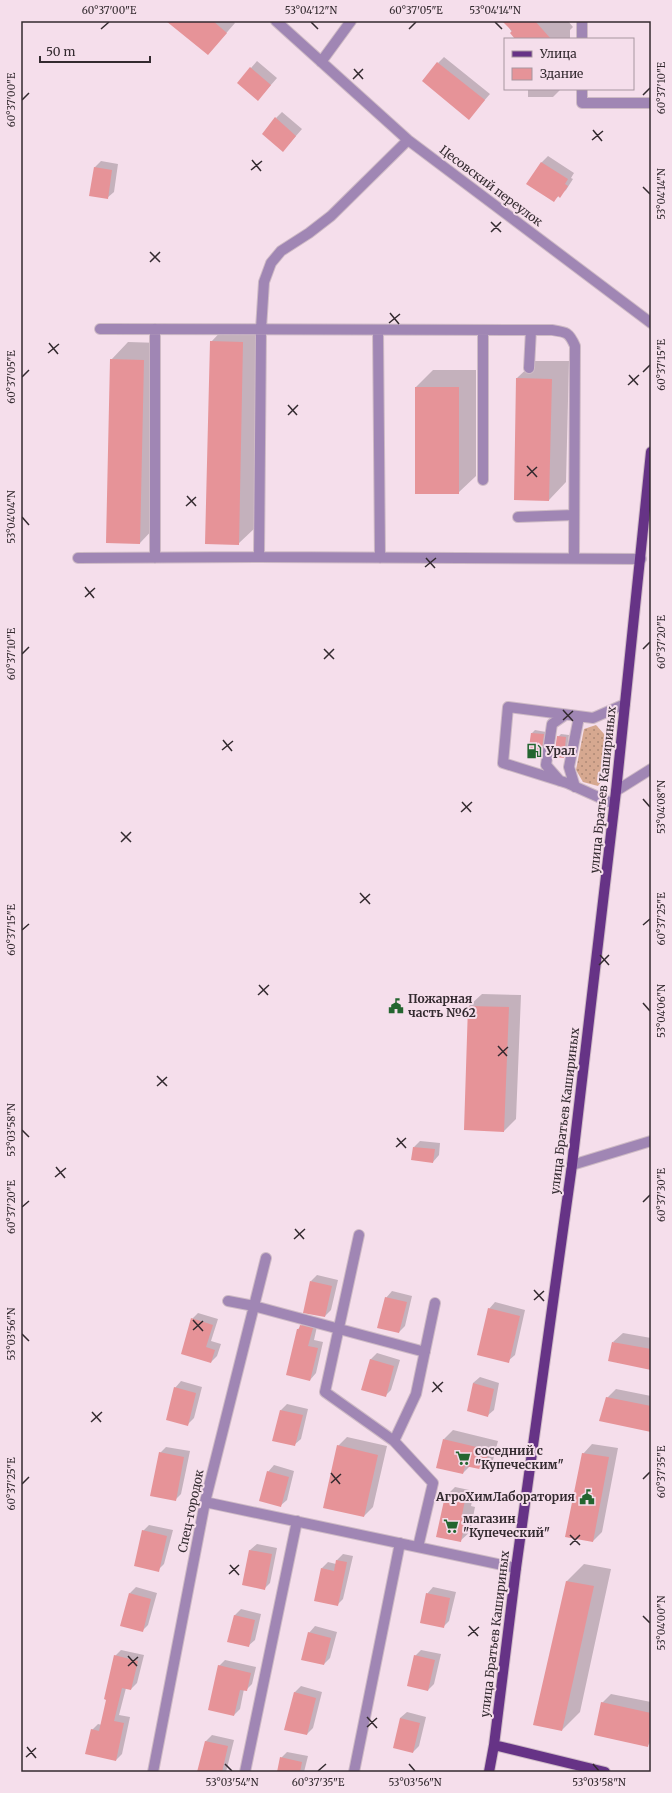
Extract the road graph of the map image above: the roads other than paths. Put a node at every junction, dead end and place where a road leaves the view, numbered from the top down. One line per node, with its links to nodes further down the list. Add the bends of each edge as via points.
1 (276, 21): 5 (street, Цесовский переулок)
2 (351, 21): 5 (street)
3 (582, 21): 4 (street)
4 (582, 38)
5 (321, 62): 8 (street, Цесовский переулок)
6 (582, 90): 7 (street, via 582,103)
7 (651, 103)
8 (408, 140): 9 (street, Цесовский переулок); 12 (street, via 332,216 282,251 270,263 264,282)
9 (651, 323)
10 (100, 329): 11 (street)
11 (155, 329): 12 (street); 24 (street)
12 (261, 329): 13 (street); 22 (street)
13 (378, 330): 14 (street); 25 (street)
14 (483, 330): 15 (street); 18 (street)
15 (532, 330): 16 (street); 20 (street, via 564,331 571,336 575,346)
16 (529, 368)
17 (651, 452): 19 (main road, улица Братьев Кашириных)
18 (483, 480)
19 (650, 485): 27 (main road, улица Братьев Кашириных)
20 (574, 514): 21 (street); 26 (street)
21 (518, 517)
22 (259, 557): 24 (street); 25 (street)
23 (78, 558): 24 (street)
24 (155, 558)
25 (380, 558): 26 (street)
26 (574, 558): 27 (street)
27 (641, 560): 28 (main road, улица Братьев Кашириных)
28 (625, 704): 30 (street, via 593,718); 34 (main road, улица Братьев Кашириных)
29 (565, 715): 30 (street); 32 (street, via 552,724 546,765); 32 (street, via 508,707 503,763)
30 (579, 716): 33 (street, via 569,767)
31 (651, 769): 34 (street)
32 (560, 781): 33 (street)
33 (575, 786): 35 (street)
34 (616, 791): 35 (main road, улица Братьев Кашириных)
35 (614, 804): 37 (main road, улица Братьев Кашириных)
36 (651, 1141): 37 (street)
37 (572, 1165): 50 (main road, улица Братьев Кашириных)
38 (359, 1235): 43 (street)
39 (266, 1258): 42 (street, Спец-городок)
40 (228, 1301): 42 (street)
41 (435, 1303): 44 (street)
42 (254, 1306): 43 (street); 46 (street, Спец-городок)
43 (339, 1329): 44 (street); 45 (street, via 326,1392)
44 (425, 1352): 45 (street, via 416,1394)
45 (394, 1441): 49 (street, via 433,1482)
46 (205, 1502): 47 (street); 52 (street, Спец-городок)
47 (297, 1521): 48 (street); 53 (street)
48 (400, 1543): 49 (street); 54 (street)
49 (418, 1547): 50 (street)
50 (516, 1568): 51 (main road, улица Братьев Кашириных)
51 (494, 1745): 55 (main road, улица Братьев Кашириных); 56 (main road)
52 (153, 1772)
53 (245, 1772)
54 (354, 1772)
55 (489, 1772)
56 (605, 1772)

